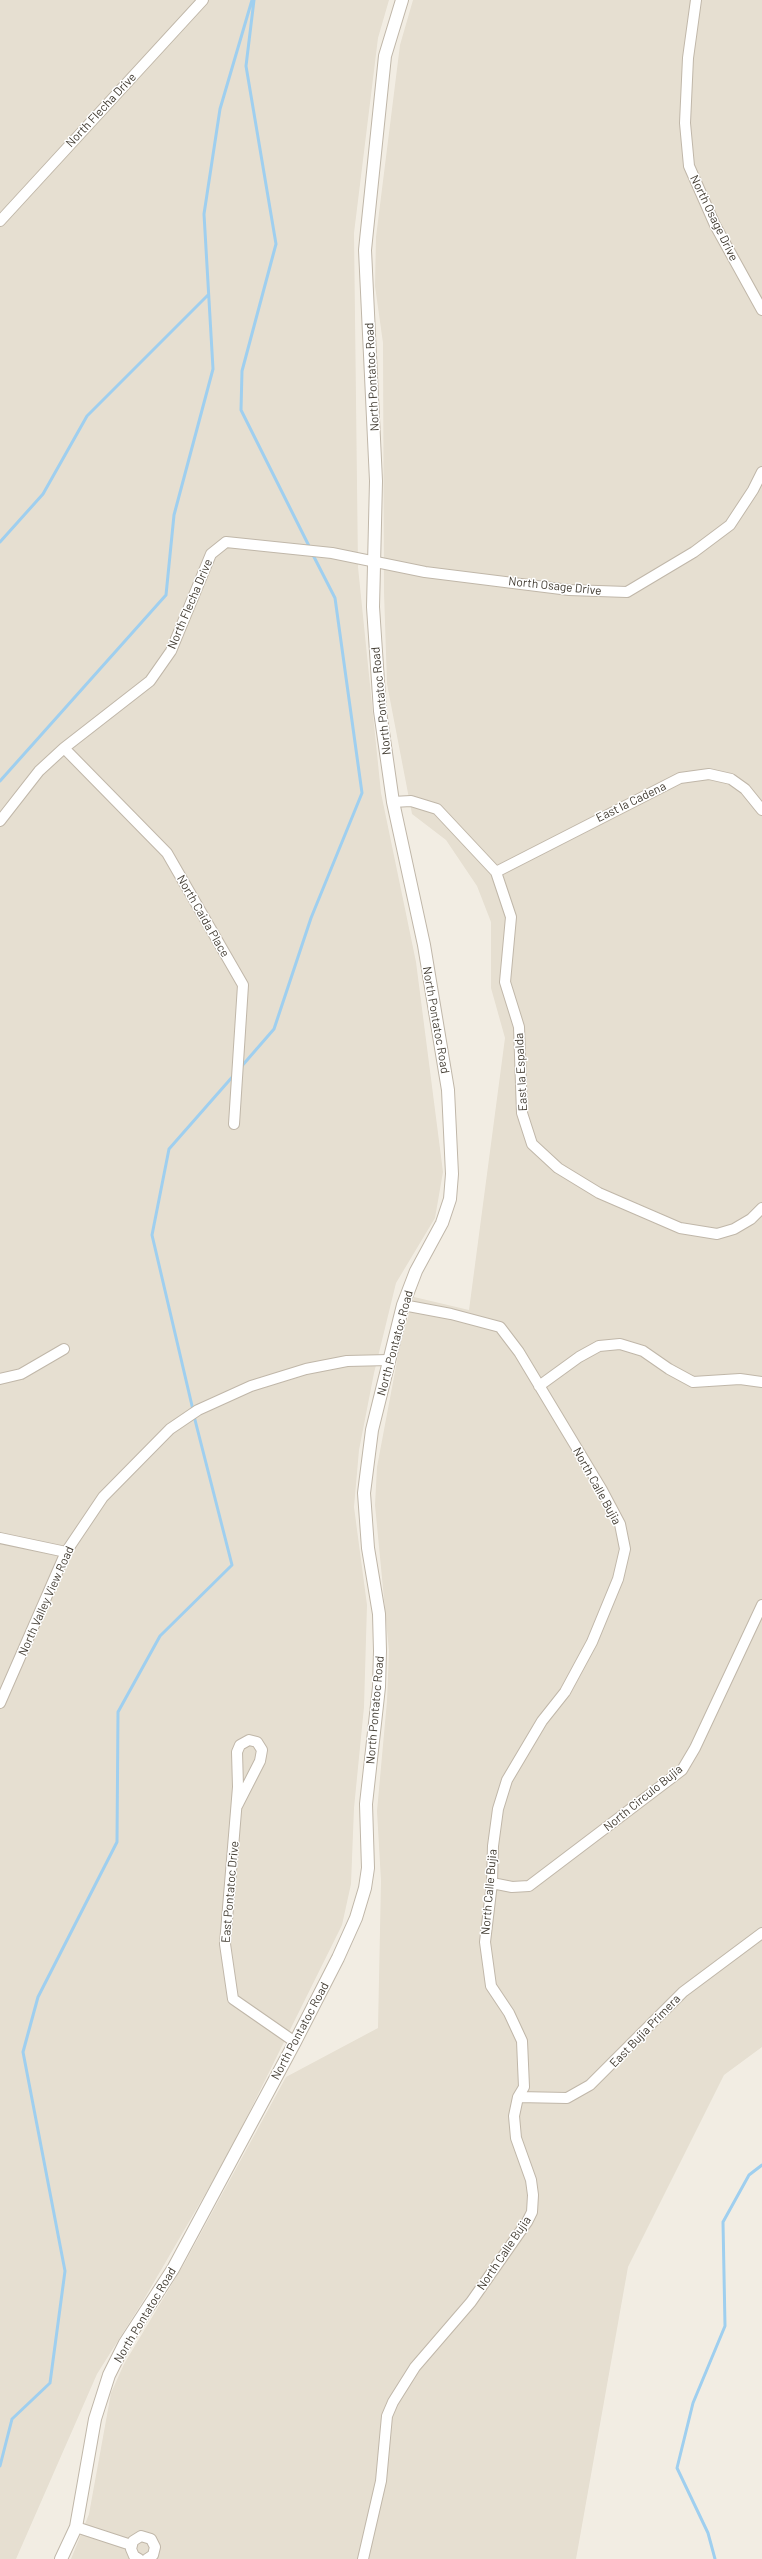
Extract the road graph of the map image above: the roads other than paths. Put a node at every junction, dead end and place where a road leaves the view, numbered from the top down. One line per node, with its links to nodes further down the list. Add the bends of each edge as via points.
1 (203, 0): 4 (street, North Flecha Drive)
2 (402, 0): 7 (street, North Pontatoc Road, via 385,56 365,250 376,481)
3 (696, 0): 5 (street, North Osage Drive, via 688,58 685,123 688,166 715,225)
4 (0, 221)
5 (762, 310)
6 (762, 472): 7 (street, North Osage Drive, via 754,490 730,525 694,552 627,592 560,589 425,572)
7 (372, 562): 8 (street, North Flecha Drive, via 332,553 226,542 211,554 171,651 150,681); 9 (street, North Pontatoc Road, via 380,712)
8 (64, 748): 11 (street, North Flecha Drive, via 39,771); 13 (street, North Caida Place, via 167,853 243,986)
9 (394, 802): 12 (street, East la Espalda, via 411,801 437,809); 15 (street, North Pontatoc Road, via 424,945 448,1090 452,1151 450,1199 447,1209)
10 (762, 810): 12 (street, East la Cadena, via 744,789 731,779 709,774 680,778)
11 (0, 821)
12 (496, 872): 14 (street, East la Espalda, via 511,917 505,982 519,1027 522,1113 532,1144 558,1168 600,1193 680,1228 717,1234 751,1219)
13 (234, 1124)
14 (762, 1208)
15 (403, 1305): 17 (street, North Pontatoc Road); 20 (street, North Calle Bujia, via 500,1327 519,1352)
16 (64, 1349): 18 (street, via 21,1374)
17 (389, 1360): 22 (street, North Valley View Road, via 347,1360 306,1369 250,1386 198,1410 170,1429 127,1470 103,1497); 28 (street, North Pontatoc Road, via 372,1430 364,1492 368,1548 379,1614 380,1651 379,1687 366,1804 368,1868 356,1918)
18 (0, 1379)
19 (762, 1382): 20 (street, via 740,1379 693,1382 669,1370 643,1351 620,1344 599,1346)
20 (539, 1386): 26 (street, North Calle Bujia, via 620,1524 625,1549 618,1579 592,1642 565,1692 542,1721 507,1780 497,1817)
21 (0, 1538): 22 (street)
22 (66, 1552): 24 (street, North Valley View Road)
23 (762, 1605): 26 (street, North Circulo Bujia, via 695,1748 682,1770 529,1886 512,1887)
24 (0, 1703)
25 (237, 1806): 25 (street, East Pontatoc Drive, via 260,1761 262,1750 258,1742 249,1740 240,1745 237,1752); 28 (street, East Pontatoc Drive, via 225,1944 233,1999)
26 (492, 1883): 29 (street, North Calle Bujia, via 487,1912 486,1949 491,1986 509,2013 522,2041 524,2087)
27 (762, 1933): 29 (street, East Bujia Primera, via 683,1992 590,2085 567,2098)
28 (295, 2042): 30 (street, North Pontatoc Road, via 173,2269 124,2343 109,2375 95,2419)
29 (518, 2097): 35 (street, North Calle Bujia, via 514,2116 516,2138 531,2180 532,2212 471,2302 415,2368 393,2402 387,2416 381,2481)
30 (76, 2527): 31 (street); 32 (street, North Pontatoc Road)
31 (131, 2545): 33 (street, via 132,2553); 34 (street, via 141,2536 151,2539 154,2551)
32 (61, 2559)
33 (139, 2559)
34 (147, 2559)
35 (363, 2559)

